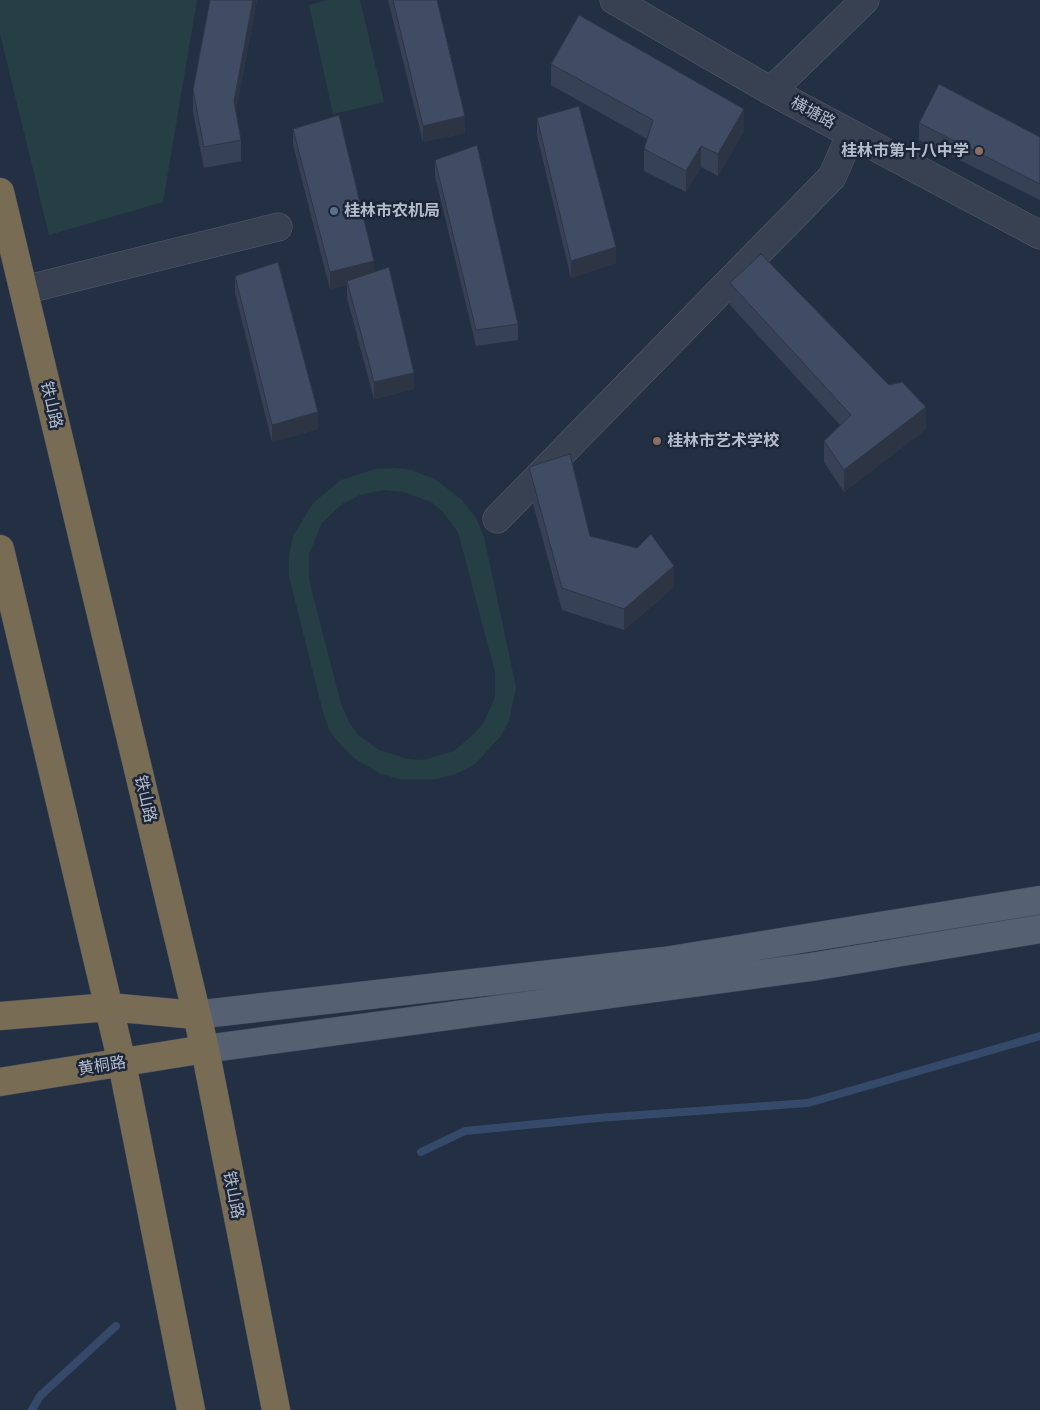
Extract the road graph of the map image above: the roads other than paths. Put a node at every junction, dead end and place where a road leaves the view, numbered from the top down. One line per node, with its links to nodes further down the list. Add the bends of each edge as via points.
1 (614, 0): 3 (street, 横塘路)
2 (865, 0): 3 (street)
3 (771, 90): 4 (street, 横塘路)
4 (852, 134): 7 (street, 横塘路); 9 (street, via 832,178)
5 (0, 192): 8 (highway, 铁山路)
6 (278, 227): 8 (street)
7 (1040, 235)
8 (24, 290): 14 (highway, 铁山路)
9 (497, 519)
10 (0, 549): 13 (highway)
11 (1040, 900): 14 (main road, via 665,961)
12 (1040, 929): 16 (main road, via 811,966)
13 (109, 1007): 14 (highway); 15 (highway); 17 (highway)
14 (195, 1015): 16 (highway, 铁山路)
15 (0, 1016)
16 (205, 1049): 17 (highway, 黄桐路); 20 (highway, 铁山路)
17 (122, 1063): 18 (highway, 黄桐路); 19 (highway)
18 (0, 1082)
19 (191, 1410)
20 (276, 1410)

